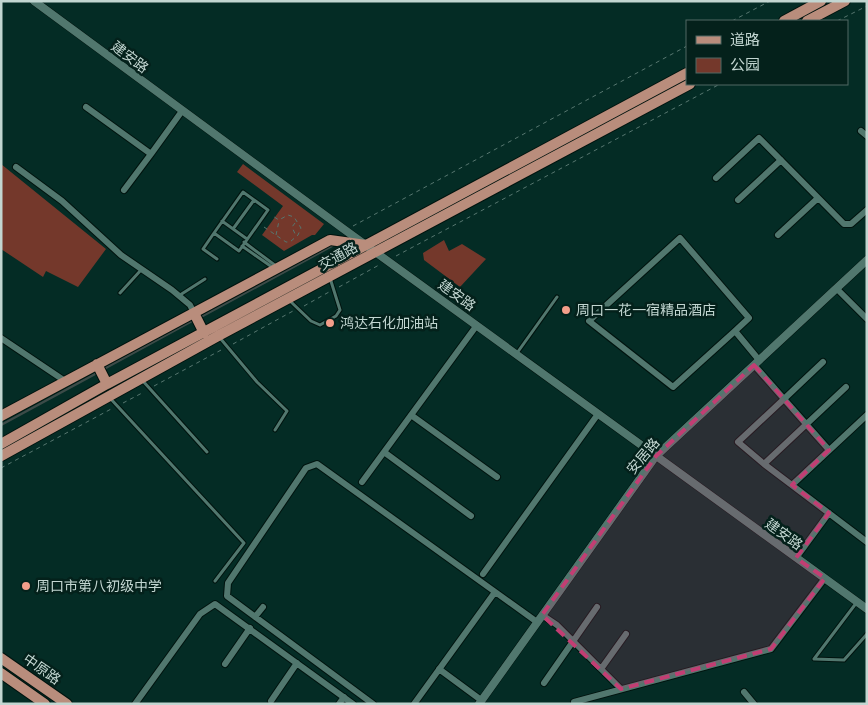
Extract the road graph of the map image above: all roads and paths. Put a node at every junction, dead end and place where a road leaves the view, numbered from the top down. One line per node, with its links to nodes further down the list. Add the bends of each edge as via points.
1 (34, 1): 14 (street, 建安路)
2 (770, 1): 6 (path)
3 (821, 1): 7 (main road)
4 (845, 1): 8 (main road)
5 (867, 6): 9 (path)
6 (734, 20)
7 (786, 20)
8 (809, 20)
9 (839, 20)
10 (686, 74): 37 (main road, 交通路)
11 (688, 85): 38 (main road, 交通路)
12 (718, 85): 40 (path)
13 (86, 107): 17 (street)
14 (182, 111): 17 (street); 37 (street, 建安路)
15 (861, 130): 16 (street)
16 (867, 136)
17 (151, 154): 21 (street)
18 (781, 160): 20 (street, via 759,138); 22 (street); 24 (street)
19 (16, 167): 43 (street, via 62,201)
20 (716, 178)
21 (124, 190)
22 (818, 198): 25 (street, via 844,224 851,224); 34 (street)
23 (254, 200): 26 (lane, via 268,210); 28 (lane, via 243,192); 31 (lane)
24 (738, 200)
25 (867, 210)
26 (266, 212): 27 (path); 29 (lane)
27 (279, 220): 30 (path, via 292,216); 33 (path)
28 (222, 221): 31 (lane); 32 (lane)
29 (259, 222): 33 (path); 36 (lane)
30 (296, 223): 35 (path, via 300,228); 35 (path, via 292,227)
31 (233, 229): 36 (lane)
32 (214, 233): 36 (lane, via 239,251); 39 (lane, via 203,249)
33 (276, 235): 35 (path, via 290,242)
34 (778, 235)
35 (296, 237)
36 (244, 242): 42 (lane)
37 (366, 245): 38 (street, 建安路); 42 (main road, via 330,240); 57 (main road, 交通路)
38 (375, 251): 40 (street, 建安路); 44 (main road, 交通路)
39 (217, 259)
40 (388, 260): 47 (path); 55 (street, 建安路)
41 (867, 260): 46 (street, 安居路)
42 (277, 269): 53 (main road)
43 (141, 270): 48 (lane); 49 (street)
44 (329, 276): 47 (lane); 51 (main road, 交通路)
45 (205, 279): 49 (lane)
46 (836, 288): 54 (street); 62 (street, 安居路)
47 (334, 289): 52 (path); 52 (lane, via 340,310 320,325)
48 (120, 293)
49 (179, 296): 53 (street, via 190,304)
50 (557, 297): 61 (lane)
51 (288, 299): 52 (lane); 58 (main road, 交通路)
52 (298, 309): 60 (path)
53 (194, 313): 57 (main road); 64 (main road)
54 (867, 319)
55 (477, 325): 61 (street, 建安路); 74 (street)
56 (735, 331): 56 (street, via 749,318 680,238 590,321 674,388); 62 (street)
57 (204, 332): 67 (main road, 交通路)
58 (218, 336): 60 (lane); 65 (main road, 交通路)
59 (1, 338): 66 (street)
60 (227, 347): 69 (path); 78 (lane, via 287,411)
61 (516, 354): 73 (street, 建安路)
62 (757, 362): 71 (street); 84 (street, 安居路)
63 (823, 362): 71 (street)
64 (97, 364): 66 (main road); 67 (main road)
65 (141, 379): 69 (lane); 70 (main road, 交通路)
66 (66, 381): 76 (main road)
67 (107, 384): 79 (main road, 交通路)
68 (846, 387): 77 (street)
69 (149, 389): 72 (path); 81 (lane)
70 (108, 397): 72 (lane); 83 (main road, 交通路)
71 (784, 399): 77 (street); 85 (street, via 738,442)
72 (116, 406): 86 (path); 96 (lane, via 244,543)
73 (598, 414): 84 (street, 建安路); 94 (street)
74 (411, 415): 82 (street); 87 (street)
75 (867, 415): 80 (street)
76 (1, 416)
77 (806, 424): 80 (street); 85 (street)
78 (275, 430)
79 (1, 444)
80 (829, 450): 89 (street)
81 (207, 452)
82 (384, 452): 88 (street); 91 (street)
83 (1, 456)
84 (656, 456): 93 (street, 建安路); 102 (street, 安居路)
85 (764, 464): 89 (street)
86 (1, 468)
87 (497, 477)
88 (362, 482)
89 (792, 485): 90 (street)
90 (829, 512): 92 (street); 93 (street)
91 (471, 516)
92 (867, 542)
93 (796, 558): 95 (street, 建安路)
94 (483, 574)
95 (825, 578): 98 (street, 建安路); 116 (street, via 772,650)
96 (215, 581)
97 (495, 592): 103 (street, via 317,464 306,468 228,583 226,596); 104 (street); 112 (street)
98 (857, 602): 101 (street, 建安路); 107 (lane, via 814,659 844,660)
99 (263, 607): 103 (street)
100 (597, 608): 108 (street)
101 (867, 608)
102 (542, 615): 104 (street, 安居路); 108 (street, via 557,625)
103 (255, 617): 127 (street)
104 (537, 622): 120 (street, 安居路)
105 (250, 628): 110 (street); 111 (street); 124 (street, via 215,604 200,614)
106 (626, 634): 113 (street)
107 (867, 634)
108 (572, 642): 113 (street); 115 (street)
109 (1, 658): 123 (main road, 中原路)
110 (297, 663): 118 (street); 119 (street)
111 (224, 664)
112 (439, 669): 120 (street); 128 (street)
113 (601, 669): 116 (street)
114 (1, 673): 122 (main road, 中原路)
115 (544, 683)
116 (621, 689): 121 (street)
117 (744, 692): 129 (street)
118 (344, 697): 125 (street); 126 (street)
119 (271, 701)
120 (480, 702)
121 (574, 702)
122 (45, 704)
123 (67, 704)
124 (135, 704)
125 (339, 704)
126 (353, 704)
127 (373, 704)
128 (414, 704)
129 (754, 704)

